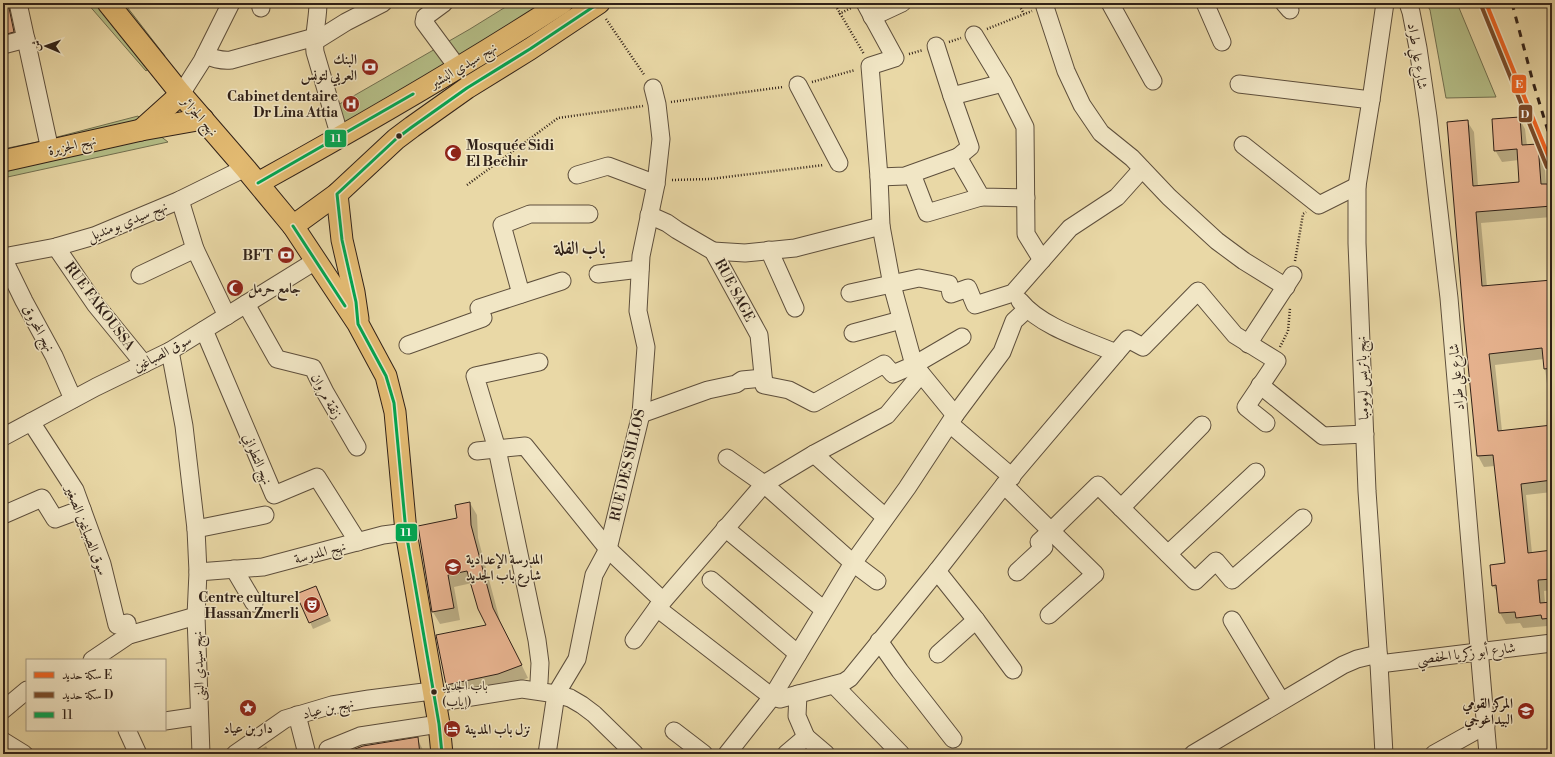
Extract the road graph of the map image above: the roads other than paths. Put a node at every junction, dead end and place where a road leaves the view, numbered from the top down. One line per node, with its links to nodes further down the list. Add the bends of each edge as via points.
1 (18, 3): 17 (street)
2 (108, 3): 29 (main road, نهج الجزائر)
3 (231, 3): 22 (street)
4 (318, 3): 18 (street)
5 (383, 3): 18 (street)
6 (562, 3): 23 (main road, نهج سيدي البشير)
7 (597, 3): 47 (main road, نهج سيدي البشير, via 412,126)
8 (902, 3): 15 (street)
9 (1110, 3): 24 (street)
10 (1205, 3): 19 (street)
11 (1384, 3): 31 (street, نهج باتريس لومومبا)
12 (1408, 3): 136 (street, شارع علي طراد, via 1428,117 1449,298)
13 (437, 5): 23 (street, via 425,17 425,24)
14 (1045, 7): 40 (street, via 1066,71 1082,105 1101,133)
15 (868, 10): 44 (street, via 895,58 870,66)
16 (974, 35): 25 (street)
17 (26, 39): 20 (street); 36 (street)
18 (314, 40): 22 (street, via 241,59 220,61); 34 (street, via 319,68)
19 (1222, 42)
20 (3, 45)
21 (936, 46): 30 (street)
22 (205, 54): 29 (street)
23 (458, 68): 34 (main road, نهج سيدي البشير)
24 (1153, 81)
25 (1003, 83): 30 (street); 49 (street, via 1026,127)
26 (1239, 84): 31 (street)
27 (798, 85): 39 (street)
28 (653, 88): 45 (street, RUE DES SILLOS, via 661,139)
29 (181, 94): 32 (main road, نهج الجزائر); 33 (main road, نهج الجزيرة)
30 (952, 96): 37 (street, via 970,147)
31 (1371, 100): 46 (street, نهج باتريس لومومبا)
32 (203, 119): 33 (main road, نهج الجزيرة); 42 (main road, نهج الجزائر)
33 (141, 130): 36 (main road, نهج الجزيرة)
34 (340, 137): 42 (main road, نهج سيدي البشير)
35 (1243, 145): 46 (street, via 1319,205)
36 (50, 150): 38 (main road, نهج الجزيرة)
37 (958, 157): 41 (street); 48 (street)
38 (3, 161)
39 (839, 163)
40 (1142, 169): 61 (street, via 1117,197 1070,228); 80 (street, via 1217,241 1244,261 1289,281)
41 (912, 174): 44 (street); 48 (street, via 927,213)
42 (251, 175): 50 (street, نهج سيدي بومنديل); 53 (main road, نهج الجزائر)
43 (577, 175): 45 (street, via 608,166)
44 (879, 177): 54 (street)
45 (656, 182): 52 (street, RUE DES SILLOS)
46 (1357, 186): 95 (street, نهج باتريس لومومبا)
47 (337, 194): 53 (main road, نهج سيدي البشير); 76 (main road, via 342,240 354,292)
48 (981, 198): 49 (street)
49 (1026, 198): 61 (street, via 1026,234)
50 (180, 200): 55 (street, نهج سيدي بومنديل, via 94,236); 56 (street)
51 (589, 214): 70 (street, via 530,214 502,225)
52 (649, 215): 58 (street, RUE SAGE, via 667,222); 62 (street, RUE DES SILLOS)
53 (293, 226): 60 (main road, نهج الجزائر)
54 (881, 226): 57 (street, via 795,248); 67 (street)
55 (56, 247): 59 (street, نهج سيدي بومنديل); 85 (street, RUE FAKOUSSA, via 95,304)
56 (195, 250): 64 (street); 74 (street)
57 (769, 250): 58 (street, via 745,253); 72 (street)
58 (713, 251): 87 (street, RUE SAGE, via 759,335)
59 (3, 257): 66 (street, نهج المحروق)
60 (317, 260): 71 (street, سوق الصباغين); 76 (main road, نهج الجزائر)
61 (1042, 260): 69 (street)
62 (640, 269): 63 (street); 90 (street, RUE DES SILLOS, via 638,311 646,347)
63 (598, 274)
64 (140, 275)
65 (562, 281): 70 (street)
66 (9, 283): 89 (street, نهج المحروق, via 54,356)
67 (892, 285): 68 (street); 69 (street, via 919,278 949,284 951,294 968,288 975,304); 75 (street)
68 (850, 293)
69 (1014, 293): 73 (street)
70 (521, 294): 81 (street, via 479,308 483,318)
71 (246, 304): 74 (street, سوق الصباغين); 97 (street, زنقة مروان, via 276,359 313,368)
72 (795, 308)
73 (1026, 309): 83 (street, via 1063,332); 91 (street, via 1014,321 1002,352)
74 (227, 316): 77 (street, سوق الصباغين)
75 (901, 320): 78 (street); 86 (street)
76 (358, 324): 114 (main road, نهج الجزائر, via 386,376 394,403)
77 (204, 330): 82 (street, سوق الصباغين); 115 (street, نهج التطواني, via 274,495 317,476)
78 (853, 333)
79 (962, 337): 86 (street)
80 (1248, 344): 83 (street, via 1235,335 1198,291 1143,347 1128,339); 88 (street, via 1276,361)
81 (408, 345)
82 (170, 351): 85 (street, سوق الصباغين); 112 (street, نهج سيدي البنى, via 184,426)
83 (1116, 352): 103 (street)
84 (539, 362): 98 (street, via 475,376)
85 (144, 364): 89 (street, سوق الصباغين)
86 (917, 369): 87 (street, via 893,374 884,364 814,404 789,390 764,385); 91 (street); 100 (street, via 887,415)
87 (763, 378): 90 (street, via 742,380 736,384 708,390)
88 (1260, 385): 93 (street, via 1246,407); 95 (street, via 1323,436)
89 (73, 400): 92 (street, سوق الصباغين)
90 (641, 414): 116 (street, RUE DES SILLOS)
91 (953, 420): 103 (street); 109 (street)
92 (31, 422): 96 (street, سوق الصباغين); 106 (street, سوق الصباغين الصغير, via 75,490)
93 (1266, 423)
94 (1202, 425): 105 (street)
95 (1365, 434): 140 (street, نهج باتريس لومومبا)
96 (3, 437)
97 (356, 447)
98 (497, 449): 99 (street); 116 (street, via 525,446); 142 (street, via 537,640)
99 (477, 451)
100 (814, 454): 104 (street); 109 (street)
101 (727, 458): 104 (street)
102 (1256, 472): 117 (street)
103 (1008, 481): 113 (street); 121 (street)
104 (764, 484): 111 (street); 118 (street)
105 (1121, 508): 113 (street, via 1098,485); 117 (street)
106 (82, 509): 107 (street, via 55,519 42,498); 132 (street, سوق الصباغين الصغير, via 102,564 117,625 126,623)
107 (3, 515)
108 (265, 515): 112 (street)
109 (885, 517): 118 (street)
110 (1303, 518): 117 (street, via 1232,580 1216,561 1195,581)
111 (725, 528): 126 (street); 127 (street)
112 (196, 530): 120 (street, نهج سيدي البنى)
113 (1051, 531): 122 (street, via 1039,542 1044,547); 128 (street, via 1095,574)
114 (406, 532): 115 (street, نهج المدرسة); 147 (main road, نهج الجزائر)
115 (358, 542): 119 (street, نهج المدرسة, via 263,567)
116 (608, 549): 126 (street); 145 (street, RUE DES SILLOS, via 594,575 577,659)
117 (1168, 554)
118 (853, 563): 124 (street); 127 (street)
119 (234, 569): 120 (street, نهج المدرسة); 125 (street)
120 (198, 572): 129 (street, نهج سيدي البنى)
121 (937, 572): 130 (street); 134 (street)
122 (1017, 572)
123 (711, 580): 137 (street)
124 (877, 581)
125 (254, 603)
126 (660, 604): 133 (street); 148 (street)
127 (824, 610): 137 (street)
128 (1049, 615)
129 (196, 616): 132 (street); 152 (street, نهج سيدي البنى)
130 (976, 620): 138 (street); 141 (street)
131 (1232, 620): 149 (street)
132 (129, 635): 139 (street)
133 (634, 640)
134 (879, 641): 143 (street, via 850,678); 159 (street)
135 (1552, 642): 136 (street, شارع أبو زكريا الحفصي)
136 (1480, 652): 140 (street, شارع أبو زكريا الحفصي); 155 (street, شارع علي طراد)
137 (798, 654): 148 (street)
138 (938, 654)
139 (93, 659)
140 (1379, 659): 149 (street, شارع أبو زكريا الحفصي, via 1357,659 1343,664); 176 (street, نهج باتريس لومومبا)
141 (1012, 670)
142 (539, 682)
143 (834, 685): 146 (street); 174 (street)
144 (26, 691): 150 (street)
145 (556, 694): 147 (street, نهج بن عياد, via 522,689); 168 (street); 169 (street, نهج بن عياد, via 570,698 594,714)
146 (798, 694): 148 (street, via 780,699); 158 (street, via 797,716)
147 (433, 697): 151 (street, نهج بن عياد, via 369,699 332,705); 154 (main road, نهج الجزائر)
148 (772, 698): 171 (street)
149 (1281, 701): 175 (street, شارع أبو زكريا الحفصي)
150 (3, 710)
151 (297, 715): 165 (street, نهج بن عياد, via 285,719); 166 (street)
152 (199, 716): 153 (street); 164 (street, نهج سيدي البنى)
153 (166, 721)
154 (439, 724): 161 (street, via 360,736); 167 (main road, نهج الجزائر)
155 (1486, 725): 177 (street); 178 (street, شارع علي طراد)
156 (127, 731): 163 (street)
157 (674, 731): 170 (street)
158 (806, 736): 172 (street); 173 (street)
159 (953, 739)
160 (3, 741): 162 (street)
161 (328, 749)
162 (24, 754)
163 (138, 754)
164 (201, 754)
165 (236, 754)
166 (307, 754)
167 (442, 754)
168 (547, 754)
169 (635, 754)
170 (704, 754)
171 (727, 754)
172 (786, 754)
173 (826, 754)
174 (901, 754)
175 (1193, 754)
176 (1384, 754)
177 (1434, 754)
178 (1488, 754)

